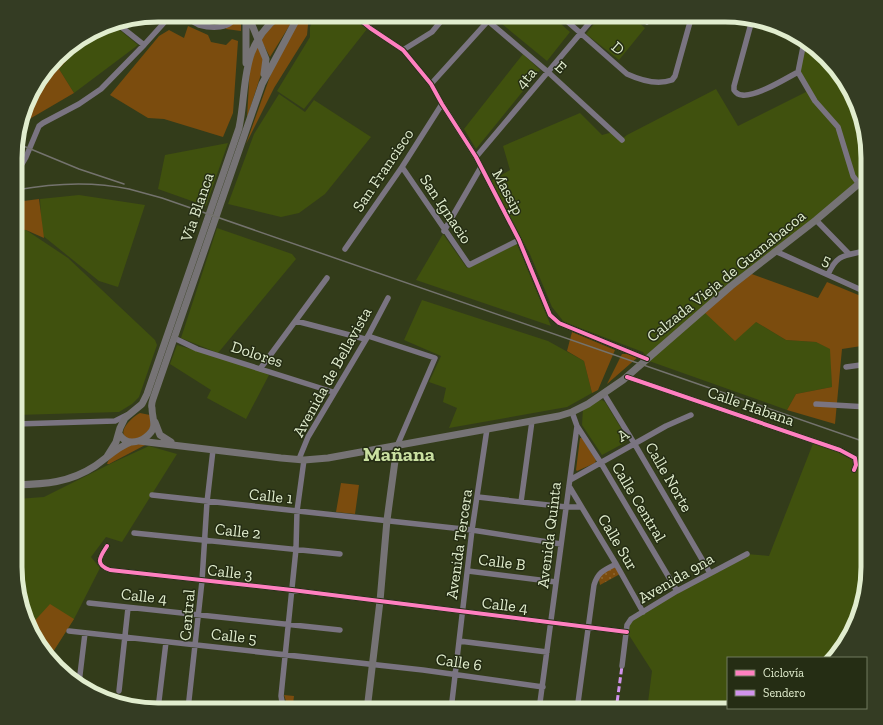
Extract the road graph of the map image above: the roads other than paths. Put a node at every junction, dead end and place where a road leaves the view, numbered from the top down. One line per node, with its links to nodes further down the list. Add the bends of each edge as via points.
1 (165, 22): 19 (street)
2 (195, 22): 3 (street, via 212,27 226,25)
3 (229, 22)
4 (247, 22): 22 (main road)
5 (272, 22): 16 (main road, Vía Blanca)
6 (295, 22): 25 (main road, Vía Blanca)
7 (363, 22): 21 (street, Massip)
8 (440, 22): 21 (street, via 432,32)
9 (488, 22): 23 (street, E); 26 (street)
10 (568, 22): 17 (street, D)
11 (590, 22): 17 (street, 4ta)
12 (690, 22): 17 (street, D, via 675,76 668,81 643,80 627,74)
13 (251, 23): 16 (main road, via 259,28); 18 (main road)
14 (751, 25): 24 (street, via 734,86 738,94 753,94)
15 (121, 27): 19 (street)
16 (267, 27): 18 (main road, Vía Blanca)
17 (581, 34): 23 (street, 4ta)
18 (258, 39): 22 (main road, Vía Blanca); 25 (main road, via 266,58)
19 (144, 45): 30 (street, via 101,89 43,123)
20 (803, 47): 24 (street)
21 (403, 50): 26 (street, Massip)
22 (246, 71): 58 (main road, Vía Blanca, via 239,128 150,385 143,403)
23 (548, 72): 28 (street, E); 29 (street, 4ta)
24 (798, 72): 34 (street, via 816,101 838,127 853,176)
25 (262, 84): 47 (main road, Vía Blanca)
26 (431, 84): 27 (street, Massip)
27 (442, 104): 29 (street, Massip); 31 (street, San Francisco)
28 (622, 140)
29 (476, 157): 32 (street, Massip)
30 (22, 164)
31 (402, 167): 36 (street, San Ignacio); 38 (street, San Francisco)
32 (481, 167): 36 (street); 37 (street, Massip)
33 (861, 182): 34 (main road, Calzada Vieja de Guanabacoa)
34 (858, 184): 35 (main road, Calzada Vieja de Guanabacoa)
35 (816, 220): 39 (main road, Calzada Vieja de Guanabacoa); 41 (street)
36 (444, 231): 37 (street, San Ignacio, via 469,265)
37 (519, 240): 49 (street, Massip, via 550,315 559,323)
38 (345, 249)
39 (775, 251): 42 (street, 5); 49 (main road, Calzada Vieja de Guanabacoa)
40 (861, 251): 41 (street)
41 (849, 254): 42 (street, via 833,263)
42 (828, 275): 44 (street, 5)
43 (327, 278): 46 (street)
44 (861, 290)
45 (388, 298): 48 (street, Avenida de Bellavista)
46 (296, 321): 48 (street); 52 (street)
47 (174, 338): 52 (street, Dolores, via 197,349); 61 (main road, Vía Blanca, via 153,399)
48 (366, 338): 54 (street, Avenida de Bellavista); 72 (street, via 436,358)
49 (647, 359): 53 (main road, Calzada Vieja de Guanabacoa)
50 (861, 365): 51 (street)
51 (846, 367)
52 (260, 369): 54 (street, Dolores)
53 (627, 376): 55 (main road, Calzada Vieja de Guanabacoa); 77 (street, Calle Habana, via 840,450 855,458)
54 (333, 392): 75 (street, Avenida de Bellavista, via 308,437)
55 (604, 394): 59 (main road, Calzada Vieja de Guanabacoa); 70 (street, Calle Norte)
56 (816, 404): 57 (street)
57 (861, 407)
58 (136, 409): 61 (main road, via 142,408); 62 (street); 67 (main road, via 125,418)
59 (572, 412): 63 (main road, Calzada Vieja de Guanabacoa); 65 (street, Avenida Quinta)
60 (691, 415): 70 (street, A)
61 (153, 416): 68 (main road, via 152,431); 71 (main road, via 160,435)
62 (115, 421): 64 (street); 67 (street)
63 (532, 421): 66 (main road, Calzada Vieja de Guanabacoa); 83 (street)
64 (22, 424)
65 (577, 426): 76 (street, Calle Central); 78 (street, Avenida Quinta)
66 (487, 428): 72 (main road, Calzada Vieja de Guanabacoa); 81 (street, Avenida Tercera)
67 (120, 432): 69 (main road, via 122,439); 74 (main road)
68 (139, 441): 69 (main road); 71 (main road, Calzada Vieja de Guanabacoa)
69 (131, 442): 74 (main road)
70 (634, 444): 76 (street, A); 98 (street, Calle Norte)
71 (178, 446): 73 (main road, Calzada Vieja de Guanabacoa)
72 (397, 446): 75 (main road, Calzada Vieja de Guanabacoa); 87 (main road)
73 (213, 450): 75 (main road, Calzada Vieja de Guanabacoa); 82 (street, Central)
74 (106, 458): 79 (main road, via 81,474 62,481)
75 (302, 460): 86 (street, Avenida de Bellavista)
76 (601, 463): 78 (street, A); 102 (street, Calle Central)
77 (854, 470)
78 (569, 483): 84 (street, Avenida Quinta); 85 (street, Calle Sur)
79 (22, 485)
80 (152, 495): 82 (street, Calle 1)
81 (478, 497): 83 (street); 88 (street, Avenida Tercera)
82 (207, 502): 86 (street, Calle 1); 90 (street, Central)
83 (521, 502): 84 (street)
84 (566, 507): 85 (street); 91 (street, Avenida Quinta)
85 (581, 507): 96 (street, Calle Sur)
86 (297, 512): 87 (street, Calle 1); 93 (street, Avenida de Bellavista)
87 (387, 520): 88 (street); 103 (main road)
88 (472, 530): 91 (street); 97 (street, Avenida Tercera)
89 (134, 533): 90 (street, Calle 2)
90 (205, 540): 93 (street, Calle 2); 99 (street, Central)
91 (562, 544): 100 (street, Avenida Quinta)
92 (107, 546): 99 (street, Calle 3, via 100,561 102,566 110,570)
93 (296, 550): 94 (street, Calle 2); 101 (street, Avenida de Bellavista)
94 (340, 554)
95 (747, 554): 98 (street, Avenida 9na)
96 (616, 564): 107 (street, Calle Sur); 111 (street, via 597,575)
97 (468, 571): 100 (street, Calle B); 106 (street, Avenida Tercera)
98 (710, 573): 102 (street, Avenida 9na)
99 (202, 581): 101 (street, Calle 3); 108 (street, Central)
100 (556, 582): 109 (street, Avenida Quinta)
101 (292, 590): 103 (street, Calle 3); 110 (street, Avenida de Bellavista)
102 (677, 591): 107 (street, Avenida 9na)
103 (380, 601): 106 (street, Calle 4); 122 (main road)
104 (89, 603): 105 (street, Calle 4)
105 (128, 608): 108 (street, Calle 4); 116 (street)
106 (463, 612): 109 (street, Calle 4); 117 (street, Avenida Tercera)
107 (643, 612): 114 (street, Avenida 9na, via 631,619 627,625)
108 (198, 615): 110 (street, Calle 4); 119 (street, Central)
109 (551, 622): 111 (street, Calle 4); 120 (street, Avenida Quinta)
110 (288, 624): 112 (street, Calle 4); 121 (street, Avenida de Bellavista)
111 (588, 627): 114 (street, Calle 4); 134 (street)
112 (340, 630)
113 (69, 631): 115 (street, Calle 5)
114 (627, 632): 123 (street)
115 (85, 633): 116 (street, Calle 5); 125 (street)
116 (126, 638): 118 (street, Calle 5); 127 (street)
117 (459, 641): 120 (street); 124 (street, Avenida Tercera)
118 (166, 642): 119 (street, Calle 5); 128 (street)
119 (196, 645): 121 (street, Calle 5); 129 (street, Central)
120 (547, 652): 126 (street, Avenida Quinta)
121 (285, 655): 122 (street, Calle 5); 130 (street, Avenida de Bellavista)
122 (372, 665): 124 (street, Calle 6); 131 (main road)
123 (622, 666)
124 (456, 674): 126 (street, Calle 6); 132 (street, Avenida Tercera)
125 (80, 678)
126 (543, 687): 133 (street, Avenida Quinta)
127 (119, 691)
128 (159, 703)
129 (189, 703)
130 (282, 703)
131 (368, 703)
132 (452, 703)
133 (540, 703)
134 (578, 703)

